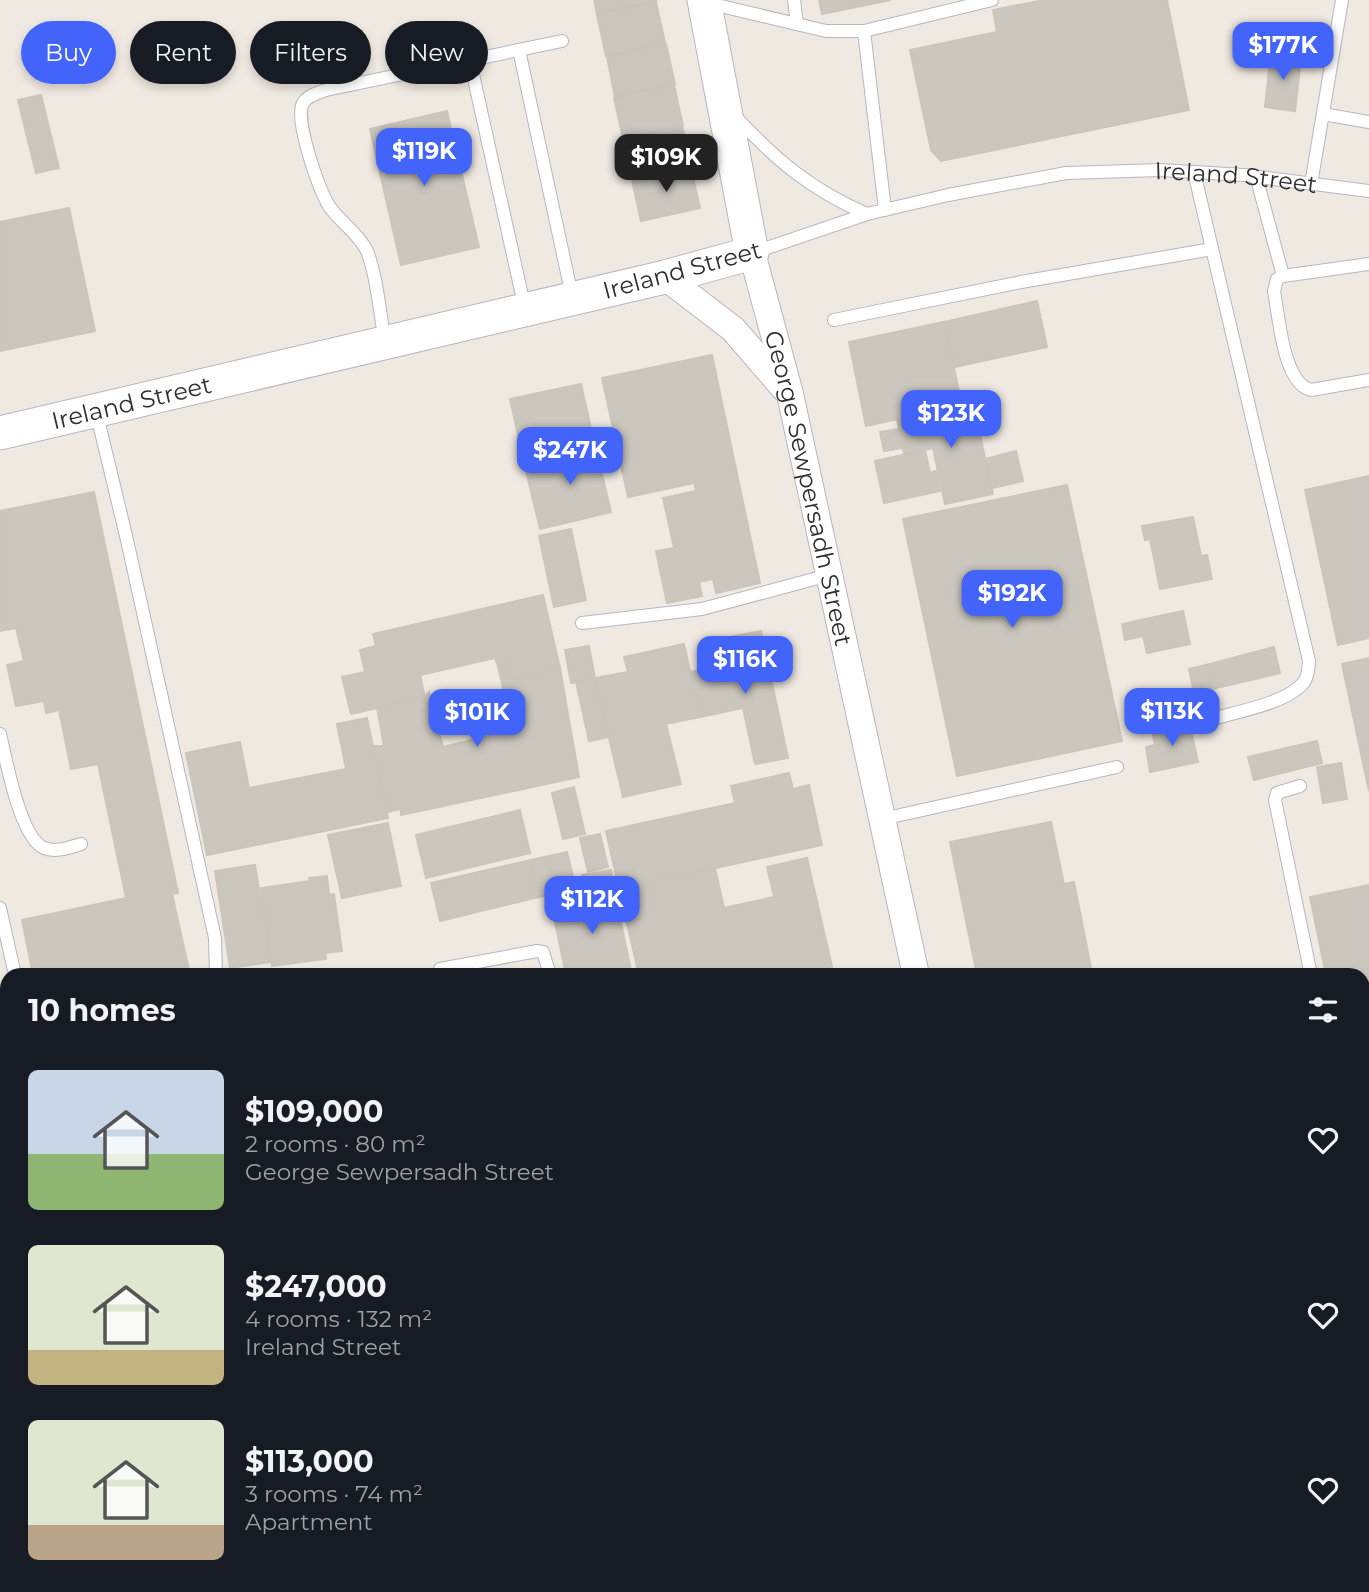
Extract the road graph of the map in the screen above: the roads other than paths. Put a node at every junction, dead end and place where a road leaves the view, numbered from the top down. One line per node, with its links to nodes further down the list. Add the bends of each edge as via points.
1 (794, 0): 5 (lane)
2 (992, 0): 6 (lane)
3 (1342, 0): 13 (lane)
4 (704, 1): 5 (lane); 12 (street, George Sewpersadh Street)
5 (797, 24): 6 (lane, via 826,31)
6 (864, 31): 19 (lane)
7 (562, 41): 8 (lane)
8 (519, 50): 9 (lane); 26 (lane)
9 (488, 57)
10 (385, 78): 29 (lane, via 310,96 300,111 325,198 366,250)
11 (475, 84): 27 (lane)
12 (723, 103): 20 (lane, via 769,153 814,187); 22 (street, George Sewpersadh Street)
13 (1323, 114): 14 (lane); 17 (lane)
14 (1369, 121)
15 (1194, 172): 16 (lane, Ireland Street); 19 (lane, Ireland Street, via 1066,173); 21 (lane)
16 (1256, 176): 17 (lane, Ireland Street); 25 (lane)
17 (1311, 184): 18 (lane, Ireland Street)
18 (1369, 191)
19 (885, 210): 20 (lane, Ireland Street)
20 (867, 214): 22 (lane, Ireland Street)
21 (1212, 249): 28 (lane); 36 (lane, via 1309,661 1302,684 1289,693)
22 (752, 253): 24 (street, Ireland Street); 31 (street, George Sewpersadh Street)
23 (1369, 264): 25 (lane)
24 (665, 276): 26 (street, Ireland Street); 31 (street, via 733,329)
25 (1283, 276): 30 (lane, via 1277,279 1274,291 1295,380 1311,390)
26 (572, 298): 27 (street, Ireland Street)
27 (525, 310): 29 (street, Ireland Street)
28 (834, 320)
29 (385, 342): 32 (street, Ireland Street)
30 (1369, 380)
31 (790, 394): 34 (street, George Sewpersadh Street)
32 (96, 410): 33 (street, Ireland Street); 44 (lane, via 215,937)
33 (0, 433)
34 (829, 575): 35 (lane, via 702,609); 40 (street, George Sewpersadh Street)
35 (582, 623)
36 (1212, 719)
37 (0, 733): 41 (lane, via 24,827 43,848)
38 (1117, 767): 40 (lane)
39 (1300, 786): 48 (lane, via 1282,790 1275,800)
40 (882, 819): 47 (street, George Sewpersadh Street)
41 (81, 845)
42 (0, 908): 43 (lane)
43 (13, 968)
44 (216, 968)
45 (445, 968): 46 (lane, via 537,951 543,952)
46 (549, 968)
47 (914, 968)
48 (1310, 968)

